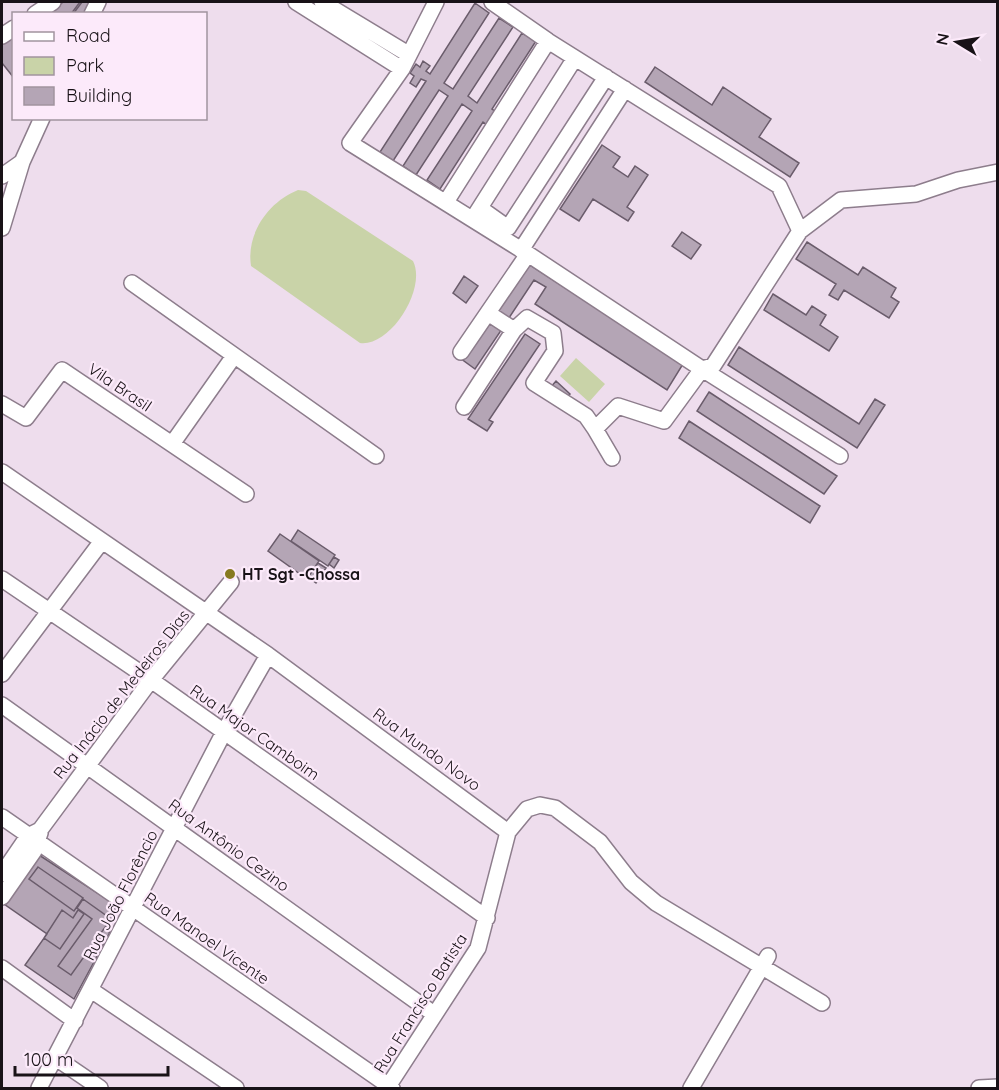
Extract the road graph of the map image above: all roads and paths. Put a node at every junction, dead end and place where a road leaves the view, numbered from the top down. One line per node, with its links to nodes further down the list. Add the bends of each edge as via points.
1 (53, 2): 6 (street)
2 (296, 2): 10 (street)
3 (322, 2): 8 (street)
4 (436, 2): 8 (street)
5 (492, 2): 7 (street)
6 (38, 12)
7 (549, 41): 9 (street); 17 (street)
8 (408, 54): 10 (street)
9 (575, 58): 11 (street); 18 (street)
10 (402, 69): 17 (street, via 350,143)
11 (606, 77): 12 (street); 18 (street, via 508,228)
12 (625, 89): 20 (street, via 779,186); 21 (street)
13 (41, 120): 14 (street)
14 (22, 162): 16 (street); 19 (street)
15 (998, 171): 20 (street, via 916,194 841,200)
16 (2, 176)
17 (446, 202): 18 (street)
18 (476, 214): 21 (street)
19 (2, 228)
20 (800, 231): 27 (street, via 713,366)
21 (524, 252): 23 (street); 27 (street)
22 (132, 283): 26 (street)
23 (488, 313): 24 (street); 25 (street)
24 (514, 330): 29 (street); 30 (street, via 527,318 553,333 555,351 534,382 586,416)
25 (461, 352)
26 (234, 356): 31 (street); 32 (street)
27 (702, 369): 30 (street, via 664,421 618,406); 33 (street)
28 (2, 404): 31 (street, Vila Brasil, via 26,418 62,370)
29 (464, 407)
30 (595, 429): 34 (street)
31 (172, 444): 36 (street, Vila Brasil)
32 (376, 456)
33 (840, 456)
34 (612, 458)
35 (2, 472): 37 (street, Rua Mundo Novo)
36 (246, 494)
37 (102, 541): 40 (street); 41 (street, Rua Mundo Novo)
38 (2, 579): 40 (street, Rua Major Camboim)
39 (231, 582): 41 (street, Rua Inácio de Medeiros Dias)
40 (49, 612): 43 (street); 44 (street, Rua Major Camboim)
41 (207, 614): 42 (street, Rua Mundo Novo); 44 (street, Rua Inácio de Medeiros Dias)
42 (268, 655): 46 (street, Rua João Florêncio); 50 (street, Rua Mundo Novo)
43 (2, 674)
44 (151, 680): 46 (street, Rua Major Camboim); 47 (street, Rua Inácio de Medeiros Dias)
45 (2, 705): 47 (street, Rua Antônio Cezino)
46 (224, 732): 49 (street, Rua João Florêncio); 55 (street, Rua Major Camboim)
47 (86, 766): 49 (street, Rua Antônio Cezino); 51 (street, Rua Inácio de Medeiros Dias)
48 (2, 817): 51 (street, Rua Manoel Vicente)
49 (175, 828): 54 (street, Rua João Florêncio); 60 (street, Rua Antônio Cezino)
50 (508, 832): 55 (street, Rua Francisco Batista); 56 (street, via 527,809 540,805 555,808 600,842 631,882 650,898)
51 (36, 836): 52 (street, Rua Inácio de Medeiros Dias); 54 (street, Rua Manoel Vicente)
52 (6, 874): 53 (street, Rua Inácio de Medeiros Dias)
53 (2, 897)
54 (133, 908): 58 (street, Rua João Florêncio); 64 (street, Rua Manoel Vicente)
55 (487, 918): 60 (street, Rua Francisco Batista, via 478,948)
56 (765, 962): 59 (street); 68 (street)
57 (2, 968): 61 (street)
58 (91, 990): 61 (street, Rua João Florêncio); 67 (street)
59 (822, 1003)
60 (434, 1014): 64 (street, Rua Francisco Batista)
61 (75, 1021): 62 (street, Rua João Florêncio)
62 (56, 1058): 65 (street, Rua João Florêncio); 66 (street)
63 (998, 1087): 69 (street)
64 (389, 1088)
65 (39, 1089)
66 (100, 1089)
67 (236, 1089)
68 (691, 1089)
69 (979, 1089)

